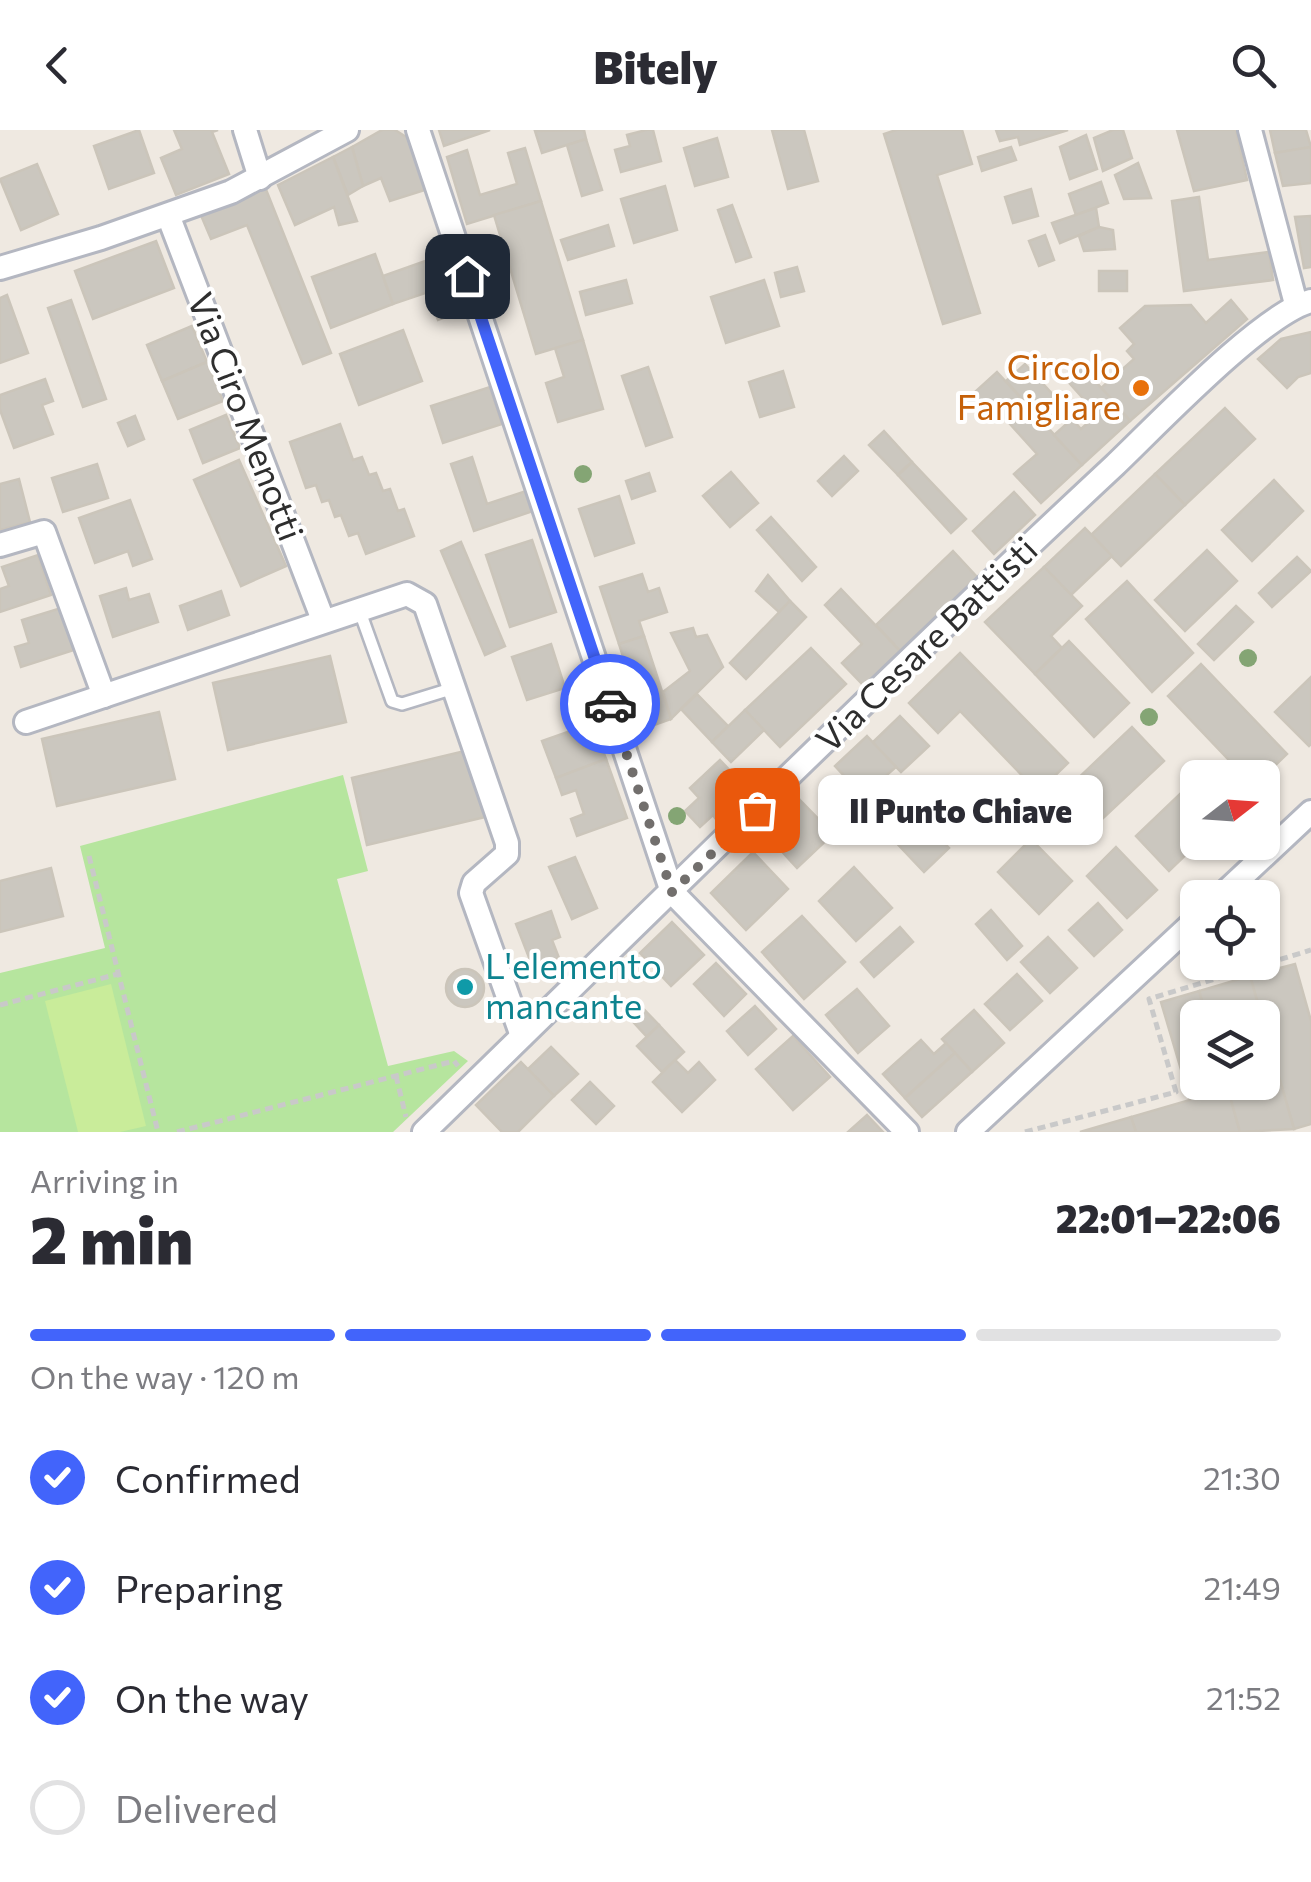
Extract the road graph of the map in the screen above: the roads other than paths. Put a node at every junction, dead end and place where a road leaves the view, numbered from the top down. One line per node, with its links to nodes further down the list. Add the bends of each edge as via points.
1 (244, 130): 5 (street)
2 (347, 130): 5 (street)
3 (418, 130): 17 (street)
4 (1250, 130): 8 (street)
5 (260, 178): 6 (street)
6 (168, 215): 7 (street); 11 (street, Via Ciro Menotti)
7 (0, 268)
8 (1303, 302): 17 (street, Via Cesare Battisti, via 1242,346)
9 (0, 545): 13 (street, via 44,532)
10 (359, 609): 11 (street); 12 (street, via 407,594 425,604); 12 (lane, via 392,701)
11 (324, 620): 13 (street)
12 (454, 688): 19 (street, via 507,843 507,854 471,893)
13 (104, 696): 14 (street)
14 (26, 722)
15 (1311, 812): 16 (street)
16 (1239, 880)
17 (672, 892): 19 (street, Via Cesare Battisti); 21 (street)
18 (1180, 935): 22 (street)
19 (522, 1036): 20 (street, Via Cesare Battisti)
20 (424, 1132)
21 (907, 1132)
22 (968, 1132)

